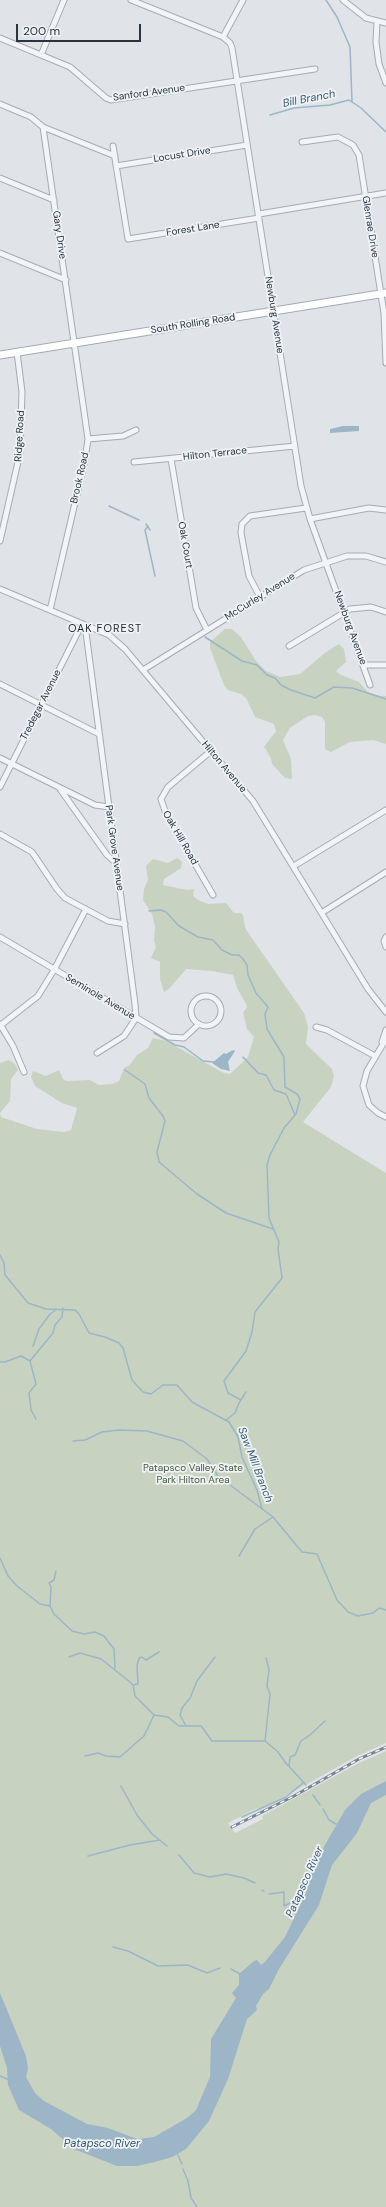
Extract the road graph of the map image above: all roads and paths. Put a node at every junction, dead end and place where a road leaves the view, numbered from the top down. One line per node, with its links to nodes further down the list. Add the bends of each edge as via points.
1 (64, 0): 9 (street)
2 (131, 0): 7 (street)
3 (243, 0): 7 (street)
4 (343, 0): 5 (street, via 359,14)
5 (377, 21): 6 (street); 12 (street, via 376,42 380,69)
6 (386, 23)
7 (222, 37): 11 (street, Newburg Avenue, via 232,48)
8 (0, 38): 9 (street, Sanford Avenue)
9 (41, 55): 11 (street, Sanford Avenue, via 70,67 111,100)
10 (315, 69): 11 (street, Sanford Avenue)
11 (237, 80): 16 (street, Newburg Avenue)
12 (386, 83)
13 (0, 104): 14 (street, via 31,117)
14 (43, 127): 18 (street); 23 (street, Gary Drive)
15 (302, 142): 22 (street, Glenrae Drive, via 338,137 353,145 359,155)
16 (247, 145): 19 (street, Locust Drive); 24 (street, Newburg Avenue)
17 (113, 146): 18 (street)
18 (115, 156): 19 (street)
19 (116, 166): 24 (street, Forest Lane, via 128,239)
20 (0, 178): 23 (street)
21 (386, 193): 22 (street, Forest Lane)
22 (365, 197): 24 (street, Forest Lane); 27 (street, Glenrae Drive)
23 (54, 200): 26 (street, Gary Drive)
24 (259, 216): 28 (street, Newburg Avenue)
25 (0, 253): 26 (street)
26 (66, 280): 29 (street, Gary Drive)
27 (383, 293): 28 (main road, South Rolling Road); 32 (street, Glenrae Drive)
28 (273, 311): 29 (main road, South Rolling Road); 35 (street, Newburg Avenue)
29 (76, 344): 30 (main road, South Rolling Road); 34 (street, Brook Road)
30 (17, 352): 31 (main road, South Rolling Road); 41 (street, Ridge Road, via 22,392 20,453)
31 (0, 355)
32 (386, 363)
33 (136, 430): 34 (street, via 123,436)
34 (88, 439): 46 (street, Brook Road)
35 (295, 446): 36 (street, Hilton Terrace); 38 (street, Newburg Avenue)
36 (171, 459): 37 (street, Hilton Terrace); 50 (street, Oak Court, via 196,608)
37 (134, 462)
38 (306, 508): 40 (street, Newburg Avenue); 45 (street, via 250,516 242,524 241,533 249,576)
39 (386, 510): 40 (street, via 369,508)
40 (310, 519): 42 (street, Newburg Avenue)
41 (0, 541)
42 (326, 562): 43 (street, McCurley Avenue, via 357,555); 45 (street, McCurley Avenue, via 304,570); 47 (street, Newburg Avenue)
43 (386, 562)
44 (0, 589): 46 (street, Hilton Avenue)
45 (260, 597): 50 (street, McCurley Avenue)
46 (50, 610): 49 (street, Hilton Avenue)
47 (344, 612): 48 (street, via 364,607); 51 (street); 52 (street, Newburg Avenue)
48 (386, 612)
49 (84, 624): 54 (street, Hilton Avenue, via 115,638); 57 (street, Tredegar Avenue); 58 (street, Park Grove Avenue)
50 (207, 630): 54 (street, McCurley Avenue)
51 (289, 646)
52 (363, 665): 53 (street); 56 (street, Newburg Avenue)
53 (386, 665)
54 (144, 670): 59 (street, Hilton Avenue)
55 (0, 684): 57 (street)
56 (370, 685)
57 (42, 704): 58 (street); 61 (street, Tredegar Avenue)
58 (99, 734): 64 (street, Park Grove Avenue)
59 (211, 751): 68 (street, Hilton Avenue, via 253,801); 70 (street, Oak Hill Road, via 168,787 161,799 166,814)
60 (0, 758): 61 (street)
61 (11, 764): 62 (street, Tredegar Avenue); 63 (street)
62 (0, 787)
63 (59, 788): 64 (street, via 95,805); 67 (street, via 107,855)
64 (109, 807): 67 (street, Park Grove Avenue)
65 (386, 810): 68 (street)
66 (0, 834): 71 (street, via 32,852 60,894)
67 (116, 863): 73 (street, Park Grove Avenue)
68 (294, 866): 72 (street, Hilton Avenue)
69 (386, 872): 72 (street)
70 (213, 895)
71 (86, 909): 73 (street, via 108,920); 77 (street)
72 (323, 912): 78 (street, Hilton Avenue, via 368,989)
73 (125, 924): 79 (street, Park Grove Avenue)
74 (0, 937): 77 (street, Seminole Avenue)
75 (386, 937): 76 (street)
76 (386, 947)
77 (54, 970): 79 (street, Seminole Avenue); 80 (street, via 33,1001)
78 (386, 1012)
79 (136, 1018): 81 (street, Seminole Avenue, via 175,1038 186,1037); 86 (street, via 120,1040)
80 (1, 1024): 88 (street)
81 (199, 1024): 81 (street, Seminole Avenue, via 211,1025 219,1018 220,1006 212,997 202,997 192,1005 192,1017)
82 (316, 1027): 87 (street, via 327,1030)
83 (386, 1030): 85 (street)
84 (386, 1039): 85 (street)
85 (381, 1045): 87 (street)
86 (97, 1053)
87 (375, 1056): 89 (street, via 364,1079 364,1094 371,1108)
88 (24, 1072)
89 (386, 1117)

